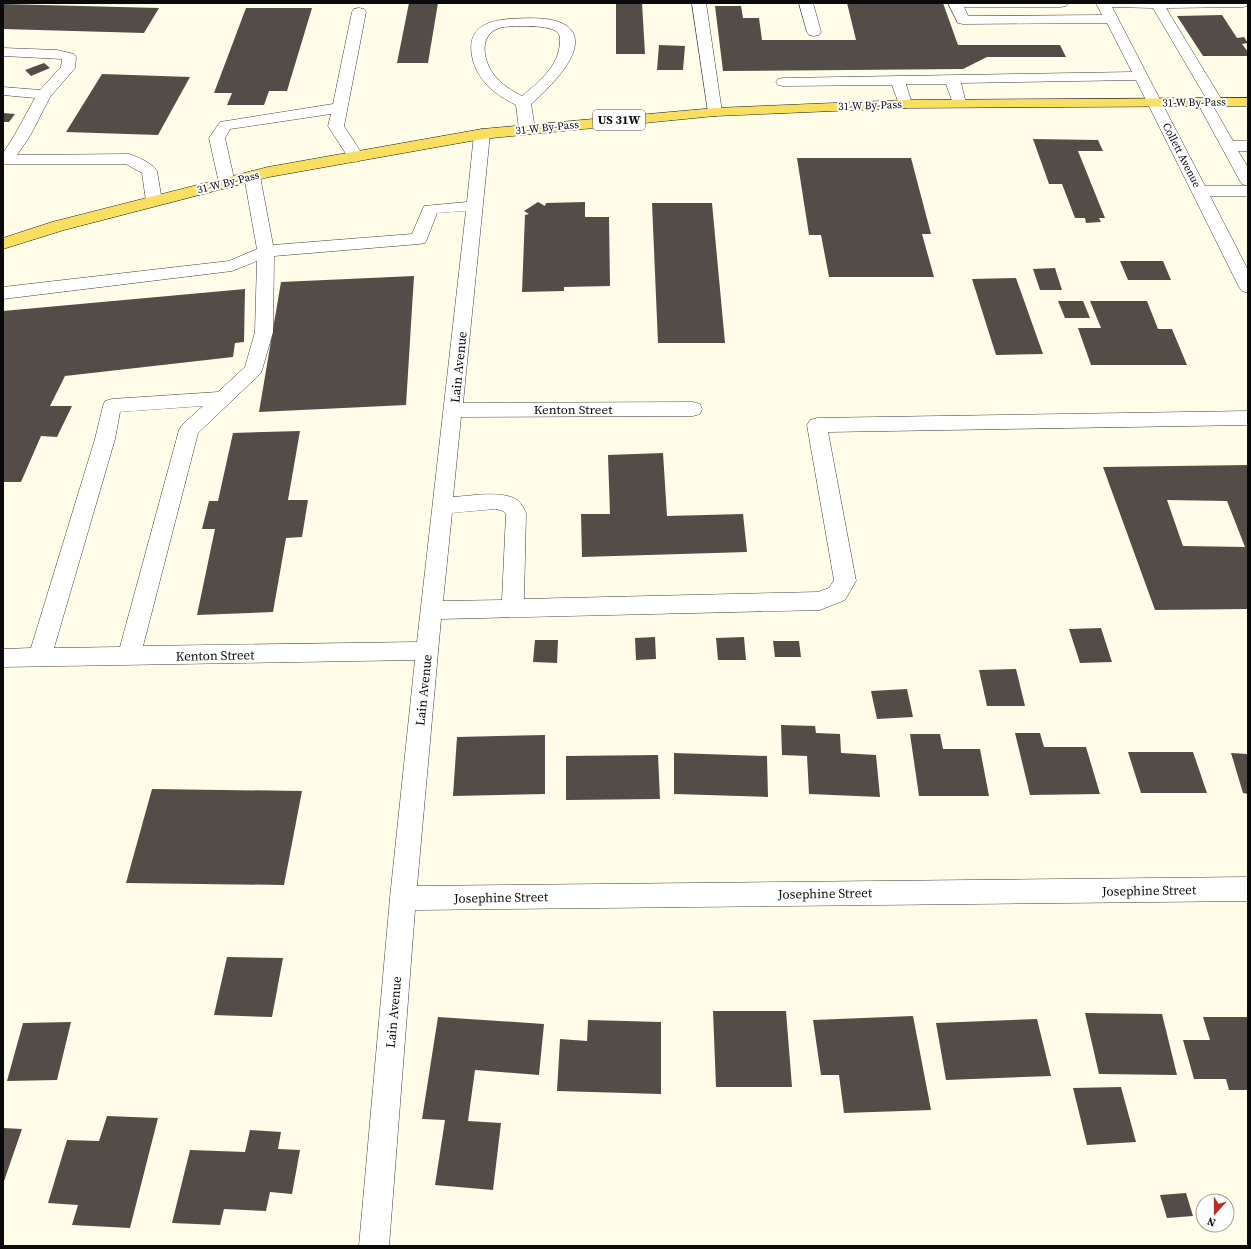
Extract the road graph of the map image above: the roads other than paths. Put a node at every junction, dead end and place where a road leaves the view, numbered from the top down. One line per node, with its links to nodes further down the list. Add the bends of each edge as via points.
1 (699, 3): 27 (street)
2 (806, 3): 12 (street)
3 (955, 3): 4 (street); 11 (street, via 963,20)
4 (1061, 3)
5 (1103, 3): 11 (street, Collett Avenue)
6 (1107, 3): 8 (street)
7 (1243, 3): 8 (street); 10 (street)
8 (1158, 4): 20 (street)
9 (359, 12): 26 (street)
10 (1248, 12)
11 (1111, 19): 14 (street, Collett Avenue)
12 (814, 32)
13 (3, 52): 19 (street, via 57,54 69,57 68,68)
14 (1141, 76): 15 (street); 24 (street, Collett Avenue)
15 (952, 78): 16 (street); 23 (street)
16 (897, 79): 17 (street); 25 (street)
17 (783, 82)
18 (3, 91): 19 (street)
19 (44, 95): 33 (street, via 22,136)
20 (1210, 102): 21 (main road, 31-W By-Pass / US 31W); 24 (main road, 31-W By-Pass / US 31W); 30 (street)
21 (1248, 102)
22 (522, 103): 22 (street, via 553,74 562,61 568,46 567,34 561,28 545,24 496,24 484,31 477,42 479,61 490,81); 28 (street)
23 (959, 103): 24 (main road, 31-W By-Pass / US 31W); 25 (main road, 31-W By-Pass / US 31W)
24 (1155, 103): 38 (street, Collett Avenue)
25 (905, 104): 27 (main road, 31-W By-Pass / US 31W)
26 (339, 108): 32 (street, via 336,126); 36 (street, via 224,125 217,138)
27 (715, 112): 28 (main road, 31-W By-Pass / US 31W)
28 (527, 129): 29 (main road, 31-W By-Pass / US 31W)
29 (482, 134): 32 (main road, 31-W By-Pass / US 31W); 40 (street, Lain Avenue)
30 (1228, 146): 31 (street); 35 (street)
31 (1248, 146)
32 (356, 156): 34 (main road, 31-W By-Pass / US 31W)
33 (4, 162): 39 (street, via 129,160 149,171)
34 (252, 176): 36 (main road, 31-W By-Pass / US 31W); 42 (street)
35 (1248, 182)
36 (227, 183): 39 (main road, 31-W By-Pass / US 31W)
37 (1248, 190): 38 (street)
38 (1200, 191): 43 (street, Collett Avenue)
39 (154, 201): 41 (main road, 31-W By-Pass / US 31W, via 58,226)
40 (474, 206): 42 (street, via 430,208 418,239); 49 (street, Lain Avenue)
41 (3, 244)
42 (266, 250): 46 (street, via 232,266); 47 (street, via 264,332 260,347 253,370)
43 (1231, 251): 44 (street); 45 (street, Collett Avenue)
44 (1248, 252)
45 (1248, 287)
46 (3, 293)
47 (224, 398): 55 (street, via 189,430); 56 (street, via 112,406 105,439)
48 (693, 408): 49 (street, Kenton Street)
49 (453, 410): 51 (street, Lain Avenue)
50 (1248, 418): 52 (street, via 817,425 845,581 837,594 820,601)
51 (443, 506): 52 (street, via 496,501 510,505 516,514); 53 (street, Lain Avenue)
52 (513, 608): 53 (street)
53 (432, 610): 54 (street, Lain Avenue)
54 (427, 651): 55 (street, Kenton Street); 59 (street, Lain Avenue)
55 (129, 656): 56 (street, Kenton Street)
56 (40, 657): 57 (street, Kenton Street)
57 (3, 658)
58 (1248, 888): 59 (street, Josephine Street)
59 (403, 898): 60 (street, Lain Avenue)
60 (374, 1246)

